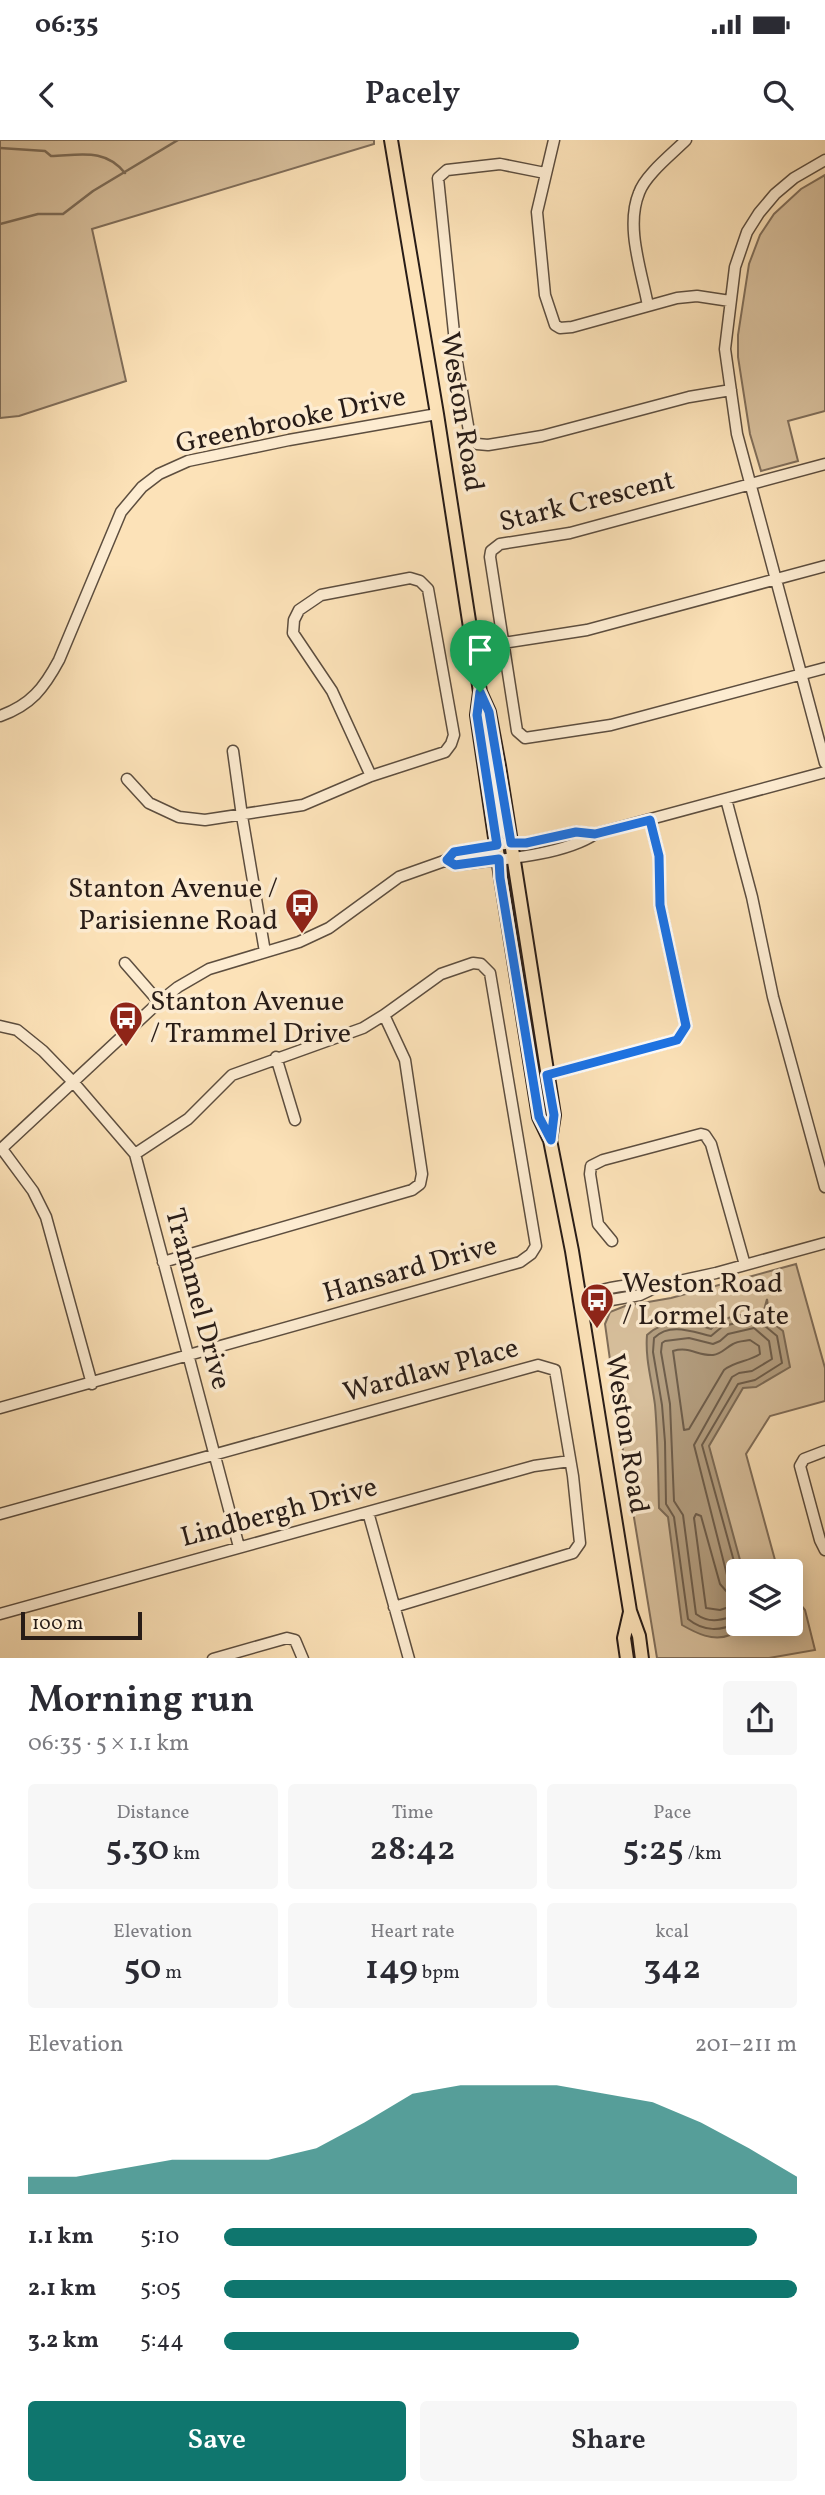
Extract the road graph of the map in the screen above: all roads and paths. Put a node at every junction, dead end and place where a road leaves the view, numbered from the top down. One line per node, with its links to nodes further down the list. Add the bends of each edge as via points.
1 (391, 140): 9 (main road, Weston Road)
2 (554, 140): 5 (street)
3 (686, 140): 7 (street, via 639,191 634,230)
4 (825, 160): 6 (street, via 782,188 759,213 738,255)
5 (545, 173): 7 (street, via 537,221 545,295 555,325 572,327); 8 (street, via 500,164 447,170 438,178 457,362 473,441 488,445 542,436)
6 (730, 301): 7 (street, via 689,296); 8 (street, via 725,349)
7 (648, 306)
8 (730, 390): 11 (street)
9 (437, 414): 17 (main road, Weston Road); 18 (street, Greenbrooke Drive, via 188,461 159,474 121,512 48,680 36,697)
10 (825, 464): 11 (street)
11 (750, 484): 13 (street); 14 (street, Stark Crescent, via 570,533 495,547 490,562)
12 (825, 566): 13 (street)
13 (776, 579): 14 (street, via 587,630); 16 (street)
14 (503, 643): 16 (street, Stark Crescent, via 517,731 525,738 611,726)
15 (825, 668): 16 (street, Stark Crescent)
16 (801, 674): 20 (street)
17 (480, 692): 28 (main road, Weston Road, via 489,712); 29 (main road, Weston Road, via 477,715)
18 (0, 716)
19 (233, 751): 25 (street)
20 (825, 763)
21 (825, 772): 24 (street)
22 (371, 776): 22 (street, via 332,691 293,633 294,620 299,610 321,595 410,578 428,589 454,735 445,752); 25 (street, via 303,805)
23 (127, 779): 25 (street, via 149,803 178,817)
24 (726, 799): 26 (street); 45 (street)
25 (242, 816): 33 (street)
26 (650, 820): 27 (street); 39 (street, via 659,856 660,905 684,1032 677,1040)
27 (595, 834): 28 (street, via 576,832); 30 (street, via 579,845)
28 (511, 843): 29 (street); 30 (main road, Weston Road)
29 (497, 845): 31 (main road, Weston Road); 32 (street, via 454,852)
30 (513, 856): 31 (street); 39 (main road, Weston Road)
31 (499, 859): 32 (street, via 455,865); 42 (main road, Weston Road, via 539,1117)
32 (447, 860): 33 (street, via 399,877 329,928)
33 (265, 952): 35 (street, via 209,970)
34 (125, 963): 35 (street)
35 (159, 1002): 40 (street)
36 (384, 1016): 38 (street, Hansard Drive, via 329,1041); 48 (street, via 405,1060 420,1184); 51 (street, Hansard Drive, via 441,974 473,963 490,972 536,1246 520,1262)
37 (0, 1026): 40 (street, Trammel Drive, via 17,1030)
38 (276, 1057): 41 (street); 44 (street, Hansard Drive, via 232,1074 188,1119)
39 (547, 1075): 42 (main road, Weston Road, via 554,1115)
40 (74, 1083): 43 (street); 44 (street, Trammel Drive)
41 (295, 1120)
42 (551, 1140): 50 (main road, Weston Road)
43 (1, 1150): 52 (street, via 33,1191 46,1217)
44 (135, 1154): 48 (street, Trammel Drive)
45 (825, 1187)
46 (612, 1241): 49 (street, via 598,1224 592,1166 701,1134 711,1144)
47 (825, 1243): 49 (street)
48 (163, 1262): 51 (street, Trammel Drive)
49 (745, 1265): 50 (street, via 661,1285 640,1295 600,1302)
50 (579, 1298): 62 (main road, Weston Road)
51 (189, 1355): 52 (street); 55 (street, Trammel Drive)
52 (92, 1384): 53 (street)
53 (0, 1408)
54 (825, 1451): 60 (street, via 804,1459 800,1466)
55 (215, 1454): 56 (street, Wardlaw Place, via 538,1365 555,1370); 58 (street, Wardlaw Place); 59 (street, Trammel Drive)
56 (570, 1461): 57 (street, Lindbergh Drive, via 534,1466); 61 (street, Wardlaw Place, via 580,1543 573,1553)
57 (368, 1512): 59 (street, Lindbergh Drive); 61 (street)
58 (0, 1514)
59 (239, 1547): 63 (street, Lindbergh Drive)
60 (825, 1550)
61 (394, 1607): 66 (street)
62 (630, 1611): 67 (main road, Weston Road, via 624,1638); 68 (main road, Weston Road)
63 (0, 1614)
64 (214, 1658): 65 (street, via 287,1638 295,1640)
65 (303, 1658)
66 (409, 1658)
67 (627, 1658)
68 (642, 1658)

